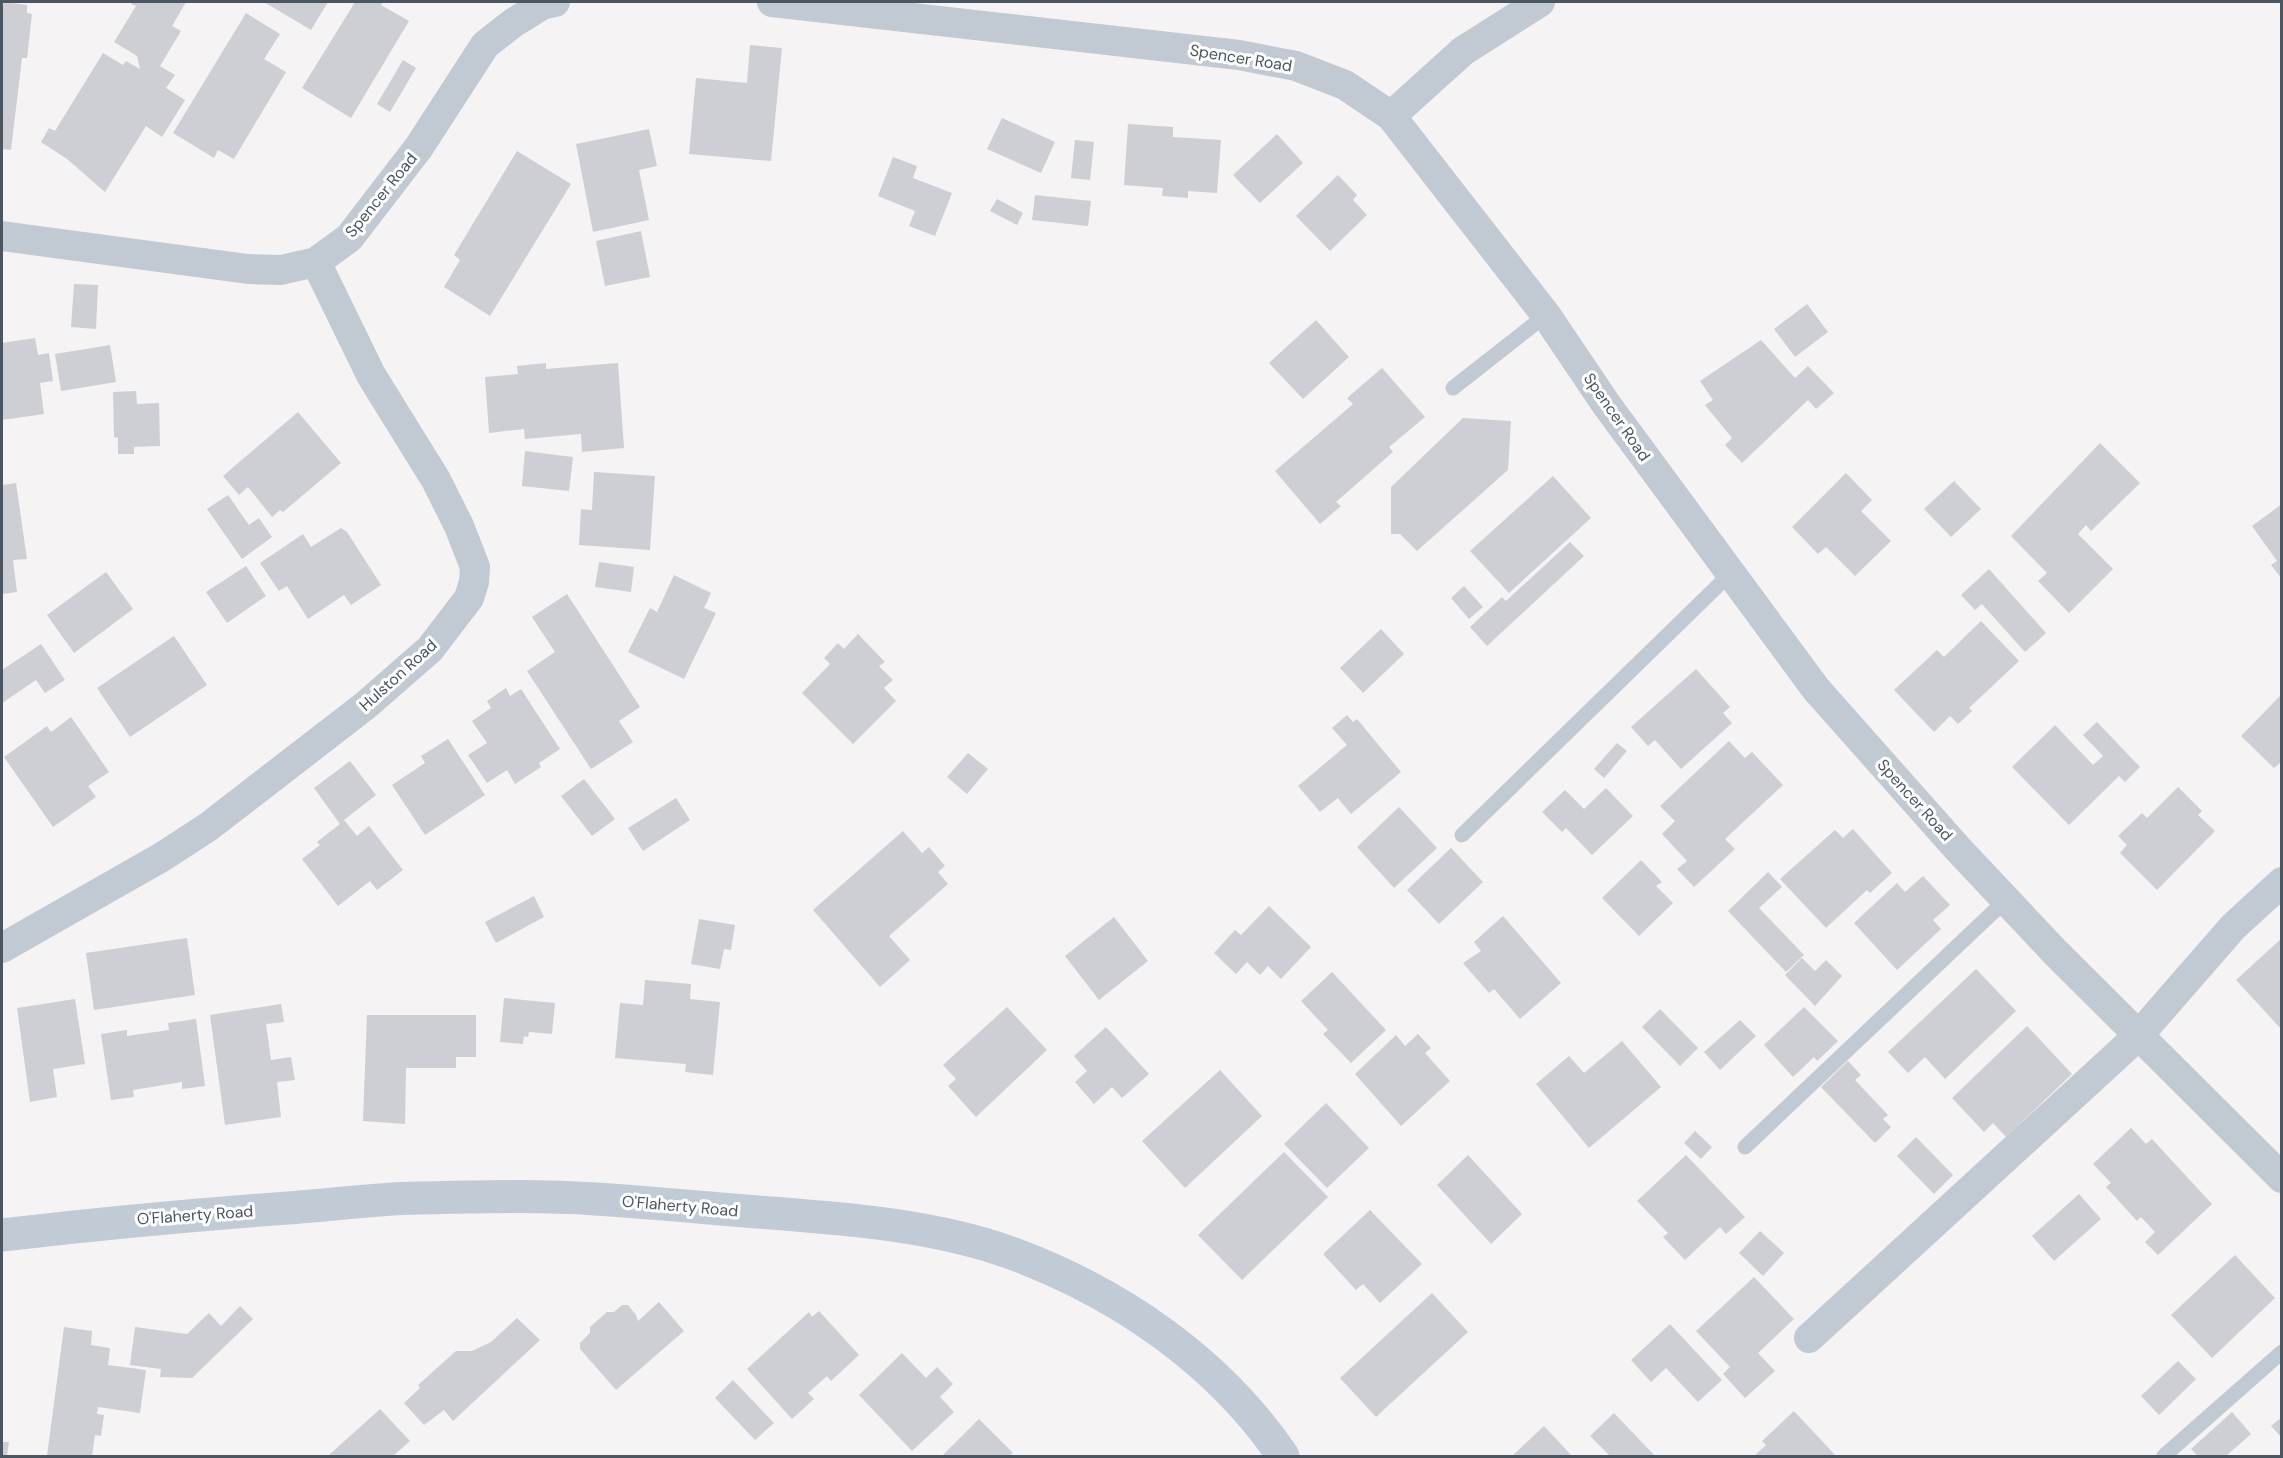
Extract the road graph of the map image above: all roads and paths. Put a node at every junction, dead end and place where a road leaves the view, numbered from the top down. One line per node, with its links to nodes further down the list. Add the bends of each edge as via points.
1 (555, 2): 6 (street, Spencer Road, via 542,5 485,45 376,207 349,238)
2 (772, 2): 4 (street, Spencer Road, via 1239,55 1296,66 1345,85)
3 (1540, 2): 4 (street, via 1463,51)
4 (1391, 116): 7 (street, Spencer Road)
5 (8, 244): 6 (street, Spencer Road, via 248,269 281,270)
6 (316, 262): 13 (street, Hulston Road, via 371,375 436,480 459,526 474,567 469,598 430,649 374,698 208,827)
7 (1546, 315): 8 (lane); 9 (street, Spencer Road, via 1606,404)
8 (1453, 388)
9 (1731, 573): 10 (lane); 12 (street, Spencer Road, via 1816,689)
10 (1462, 834)
11 (2282, 882): 14 (street, via 2226,934)
12 (2007, 899): 14 (street, Spencer Road); 15 (lane)
13 (2, 948)
14 (2138, 1036): 16 (street, Spencer Road); 18 (street)
15 (1745, 1147)
16 (2282, 1178)
17 (2, 1235): 20 (street, O'Flaherty Road, via 135,1220 414,1198 592,1198 902,1227 965,1239 1014,1254 1081,1282 1136,1315 1182,1347 1223,1385)
18 (1809, 1338)
19 (2282, 1352): 21 (lane)
20 (1283, 1456)
21 (2164, 1456)

